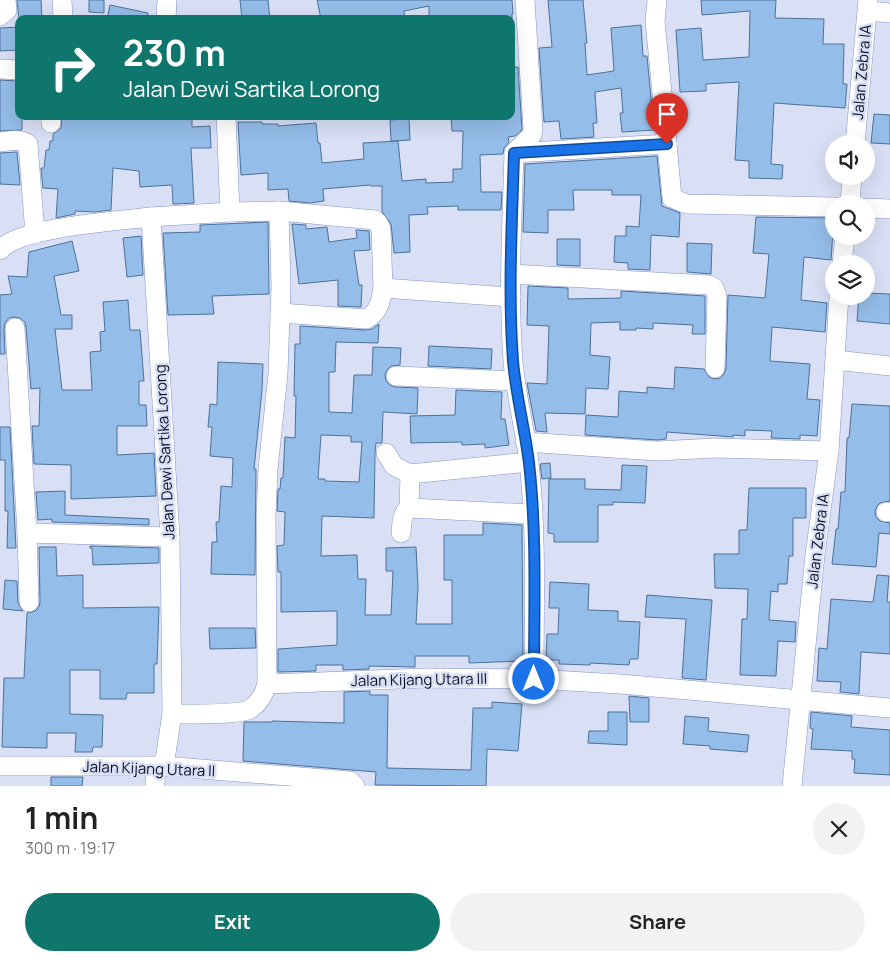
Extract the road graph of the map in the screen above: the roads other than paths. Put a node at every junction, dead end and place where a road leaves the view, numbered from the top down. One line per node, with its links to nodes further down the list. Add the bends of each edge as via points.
1 (6, 0): 10 (street, via 7,10)
2 (62, 0): 8 (street)
3 (167, 0): 9 (street)
4 (525, 0): 11 (street)
5 (658, 0): 17 (street, via 655,22)
6 (868, 5): 7 (street); 15 (street, Jalan Zebra IA)
7 (890, 13)
8 (63, 15)
9 (166, 15)
10 (0, 16)
11 (520, 49): 18 (street, via 533,129 532,135)
12 (0, 69): 13 (street)
13 (15, 70)
14 (226, 120): 22 (street)
15 (856, 135)
16 (0, 142): 25 (street, via 18,140 28,144)
17 (667, 144): 18 (street); 19 (street, via 672,198 687,204)
18 (514, 153): 27 (street)
19 (825, 207)
20 (875, 208): 21 (street)
21 (890, 209)
22 (230, 212): 23 (street); 24 (street)
23 (279, 212): 28 (street, via 374,220 381,229); 31 (street)
24 (151, 217): 25 (street); 47 (street, Jalan Dewi Sartika Lorong)
25 (36, 234): 26 (street, via 5,244)
26 (0, 250)
27 (511, 274): 29 (street); 35 (street, via 709,285 717,296)
28 (383, 288): 29 (street); 31 (street, via 377,309 366,319)
29 (512, 296): 37 (street)
30 (839, 305): 33 (street, Jalan Zebra IA)
31 (280, 313): 50 (street, via 266,516)
32 (15, 328): 45 (street)
33 (836, 360): 34 (street); 39 (street, Jalan Zebra IA)
34 (890, 366)
35 (715, 368)
36 (396, 376): 37 (street)
37 (515, 382): 38 (street)
38 (525, 442): 39 (street, via 657,452 715,448); 41 (street)
39 (829, 451): 51 (street, Jalan Zebra IA)
40 (386, 453): 42 (street, via 394,466)
41 (529, 462): 42 (street); 44 (street)
42 (410, 474): 43 (street)
43 (409, 508): 44 (street); 46 (street, via 402,517)
44 (532, 514): 49 (street)
45 (27, 533): 47 (street); 48 (street)
46 (401, 533)
47 (170, 537): 53 (street, Jalan Dewi Sartika Lorong)
48 (28, 602)
49 (534, 679): 50 (street, Jalan Kijang Utara III, via 425,678); 51 (street, Jalan Kijang Utara III)
50 (267, 684): 53 (street, via 260,701 248,711)
51 (800, 700): 52 (street, Jalan Kijang Utara III); 58 (street, Jalan Zebra IA)
52 (890, 708)
53 (172, 714): 55 (street, Jalan Dewi Sartika Lorong)
54 (0, 766): 55 (street, Jalan Kijang Utara II)
55 (160, 766): 56 (street, Jalan Dewi Sartika Lorong); 57 (street, Jalan Kijang Utara II, via 350,781)
56 (154, 786)
57 (356, 786)
58 (792, 786)

